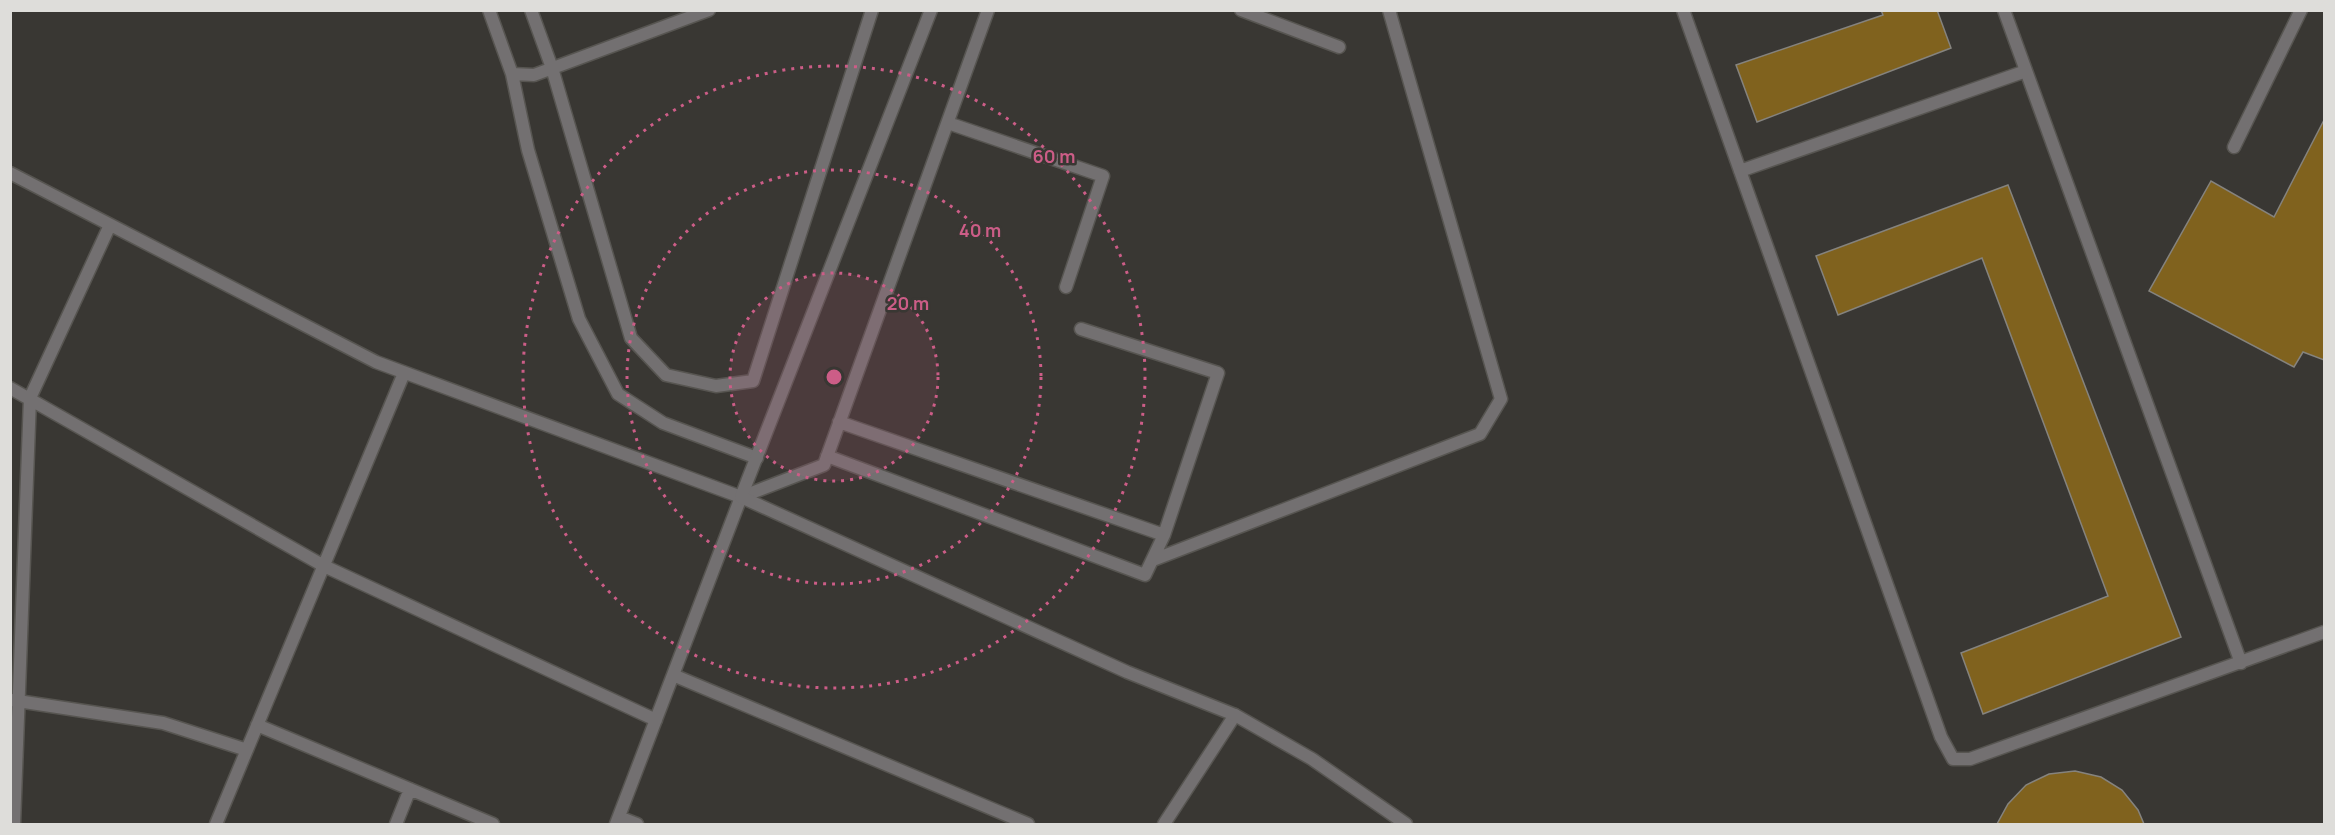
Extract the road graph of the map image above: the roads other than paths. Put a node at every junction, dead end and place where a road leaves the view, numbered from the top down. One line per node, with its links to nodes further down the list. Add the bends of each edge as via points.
1 (489, 10): 15 (street)
2 (531, 10): 13 (street)
3 (872, 10): 13 (street, via 753,381 716,386 666,375 631,338)
4 (931, 10): 28 (street)
5 (988, 10): 16 (street)
6 (1389, 10): 31 (street, via 1501,399 1480,434)
7 (1683, 10): 18 (street)
8 (2004, 10): 14 (street)
9 (2301, 10): 17 (street)
10 (709, 11): 13 (street)
11 (1242, 11): 12 (street)
12 (1339, 47)
13 (552, 68): 15 (street, via 534,75)
14 (2026, 71): 18 (street); 34 (street)
15 (512, 74): 28 (street, via 528,150 579,319 618,394 663,423)
16 (948, 123): 21 (street, via 1103,176); 26 (street)
17 (2234, 147)
18 (1740, 171): 34 (street, via 1941,737 1953,759 1970,759)
19 (10, 173): 20 (street)
20 (110, 225): 23 (street); 25 (street)
21 (1066, 286)
22 (1081, 329): 30 (street, via 1218,373)
23 (404, 373): 29 (street); 32 (street)
24 (10, 388): 25 (street)
25 (30, 398): 32 (street, via 34,404); 36 (street)
26 (839, 422): 27 (street); 30 (street)
27 (827, 456): 29 (street, via 824,465); 31 (street, via 1146,575)
28 (757, 458): 29 (street)
29 (741, 497): 35 (street); 37 (street, via 1127,672)
30 (1164, 535): 31 (street)
31 (1152, 560)
32 (324, 566): 38 (street); 39 (street)
33 (2325, 632): 34 (street)
34 (2241, 663)
35 (673, 675): 38 (street); 48 (street)
36 (15, 700): 40 (street, via 163,723); 43 (street)
37 (1235, 715): 49 (street); 50 (street, via 1312,759)
38 (656, 720): 42 (street)
39 (257, 725): 40 (street); 41 (street)
40 (247, 750): 44 (street)
41 (410, 789): 45 (street); 46 (street)
42 (618, 821): 47 (street)
43 (14, 825)
44 (216, 825)
45 (396, 825)
46 (493, 825)
47 (637, 825)
48 (1028, 825)
49 (1164, 825)
50 (1406, 825)

